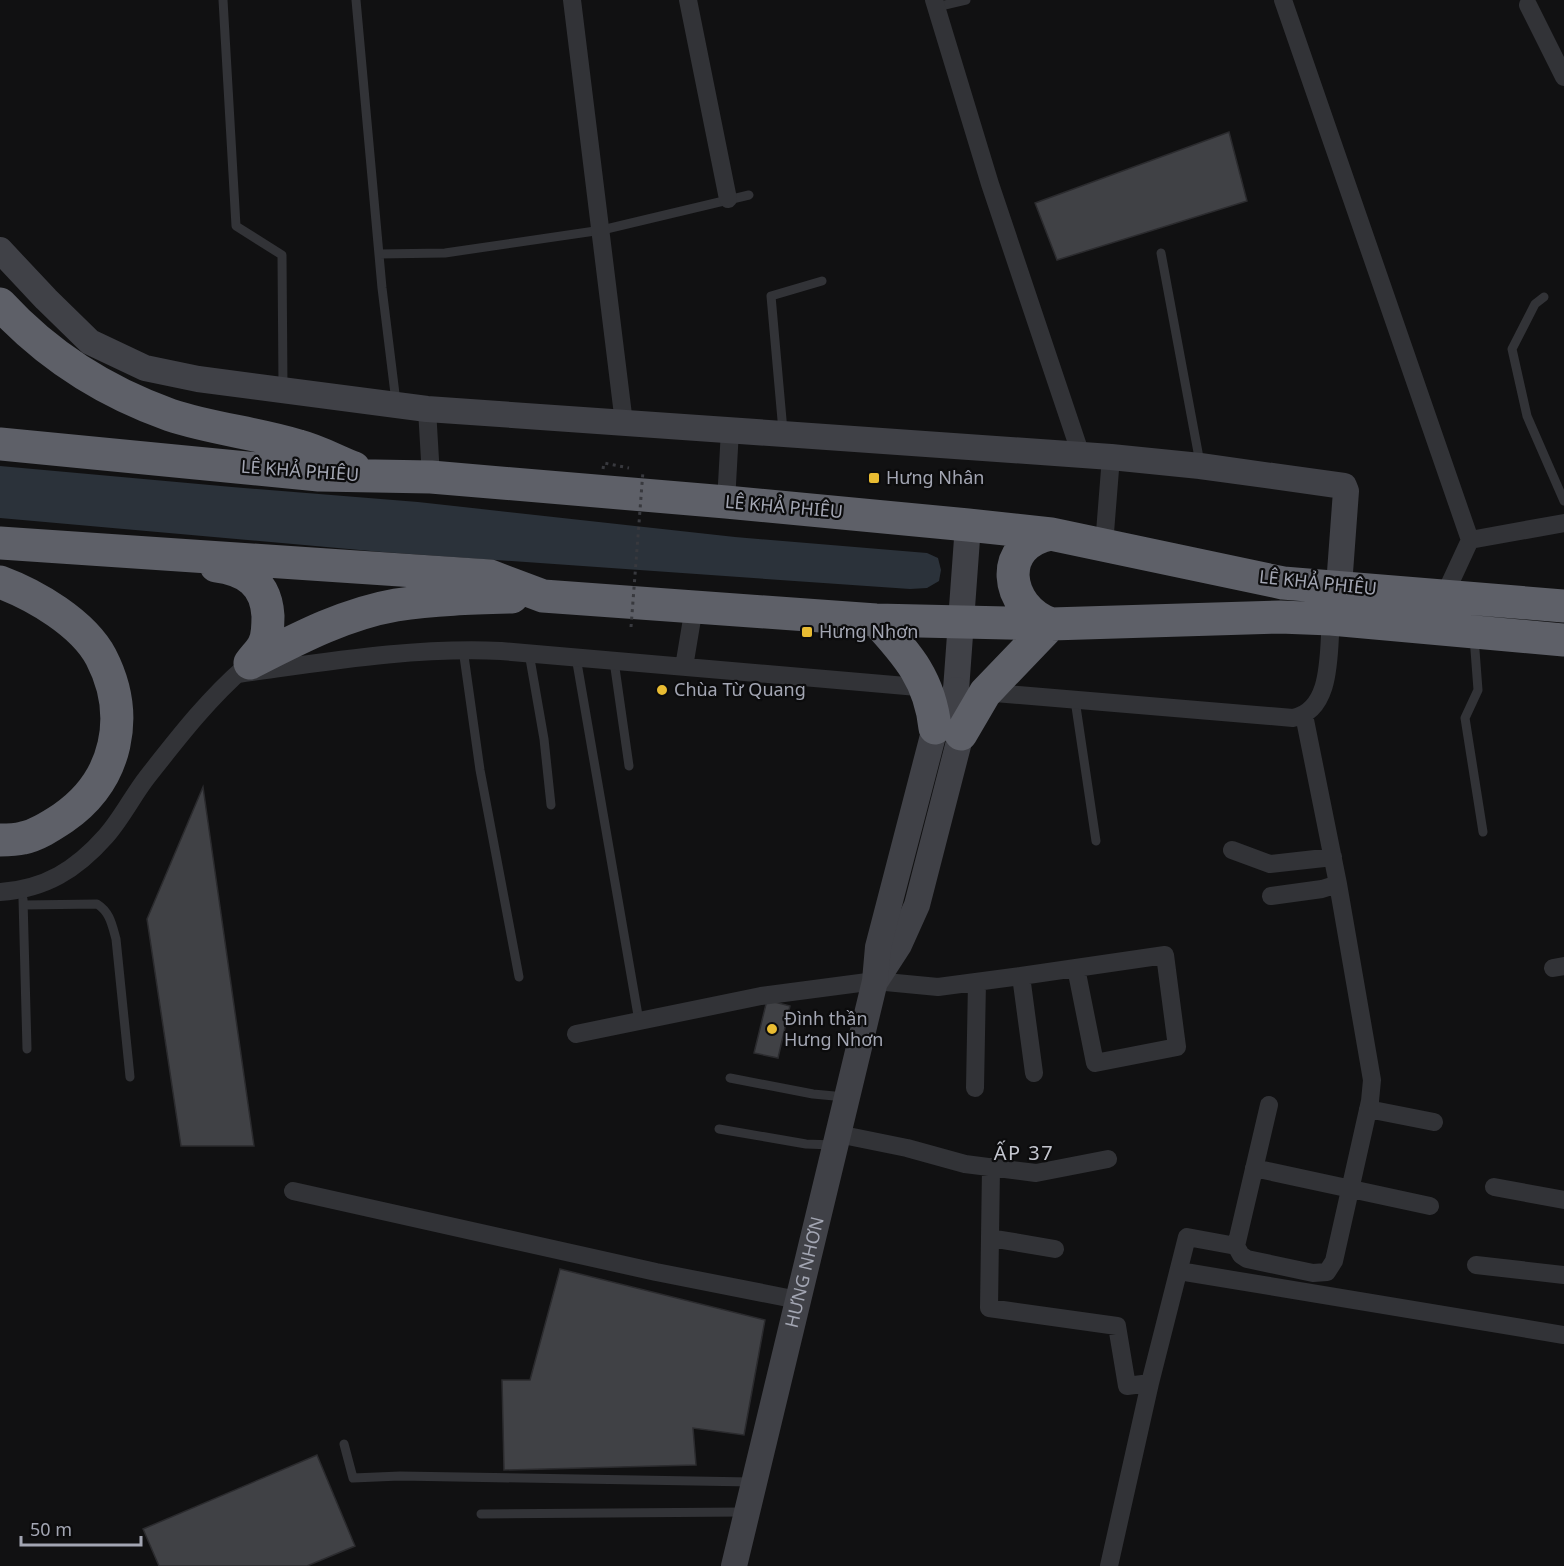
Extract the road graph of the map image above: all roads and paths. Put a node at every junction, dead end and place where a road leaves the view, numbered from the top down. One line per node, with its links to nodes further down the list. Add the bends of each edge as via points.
1 (223, 0): 19 (lane, via 236,226 282,255)
2 (356, 0): 15 (lane)
3 (572, 0): 12 (street)
4 (688, 0): 11 (street)
5 (966, 0): 7 (lane)
6 (1283, 0): 37 (street)
7 (935, 4): 26 (street, via 990,184)
8 (1528, 5): 9 (street)
9 (1564, 77)
10 (749, 195): 11 (lane)
11 (728, 199): 12 (lane)
12 (602, 231): 15 (lane, via 444,253); 22 (street)
13 (0, 250): 19 (street, via 90,342 146,368)
14 (1161, 253): 28 (lane)
15 (379, 254): 20 (lane)
16 (822, 280): 24 (lane, via 771,296)
17 (1544, 297): 32 (lane, via 1535,304 1512,349 1527,416)
18 (0, 304): 30 (highway, via 61,359 124,397 172,416 300,446)
19 (283, 390): 20 (street)
20 (396, 405): 21 (street)
21 (427, 409): 22 (street); 31 (street)
22 (624, 423): 23 (street)
23 (730, 430): 24 (street); 33 (street)
24 (783, 434): 26 (street)
25 (0, 444): 30 (highway, LÊ KHẢ PHIÊU, via 319,475)
26 (1081, 455): 27 (street)
27 (1111, 457): 28 (street); 39 (street)
28 (1200, 466): 42 (street, via 1344,486)
29 (643, 471): 51 (path, bridge)
30 (373, 475): 31 (highway, LÊ KHẢ PHIÊU)
31 (431, 477): 33 (highway, LÊ KHẢ PHIÊU)
32 (1564, 501)
33 (726, 502): 35 (highway, LÊ KHẢ PHIÊU)
34 (1564, 523): 37 (street)
35 (968, 525): 36 (highway, LÊ KHẢ PHIÊU); 49 (street)
36 (1051, 534): 39 (highway, LÊ KHẢ PHIÊU); 50 (highway, via 1025,545 1016,562 1013,581 1023,606 1031,615)
37 (1470, 540): 43 (street)
38 (0, 543): 40 (highway, LÊ KHẢ PHIÊU)
39 (1104, 545): 42 (highway, LÊ KHẢ PHIÊU, via 1283,583)
40 (167, 555): 44 (highway, LÊ KHẢ PHIÊU, via 490,576); 59 (highway, via 231,568 260,586 267,604 264,644)
41 (0, 582): 67 (highway, via 24,591 84,635 100,656 117,705 110,764 94,790 75,810 51,826 23,838)
42 (1339, 586): 43 (highway, LÊ KHẢ PHIÊU)
43 (1445, 594): 45 (highway, LÊ KHẢ PHIÊU)
44 (543, 596): 46 (highway, LÊ KHẢ PHIÊU); 59 (highway, via 396,605 345,619 299,638)
45 (1564, 606)
46 (694, 607): 48 (highway, LÊ KHẢ PHIÊU); 58 (street)
47 (1331, 619): 50 (highway, LÊ KHẢ PHIÊU); 52 (highway, LÊ KHẢ PHIÊU); 62 (street, via 1322,693)
48 (876, 620): 49 (highway, LÊ KHẢ PHIÊU); 60 (highway, via 915,665)
49 (962, 622): 50 (highway, LÊ KHẢ PHIÊU); 60 (street)
50 (1051, 624): 60 (highway)
51 (631, 627)
52 (1474, 632): 53 (highway, LÊ KHẢ PHIÊU); 66 (lane, via 1478,690 1465,718)
53 (1564, 640)
54 (463, 649): 55 (street); 59 (street); 77 (lane, via 480,770)
55 (529, 653): 56 (street); 65 (lane)
56 (576, 657): 57 (street); 80 (lane)
57 (614, 661): 58 (street); 64 (lane)
58 (684, 667): 60 (street)
59 (244, 668): 74 (street, via 192,720 106,836 78,863)
60 (956, 690): 61 (street); 63 (highway); 63 (highway, via 933,712)
61 (1075, 700): 62 (street, via 1287,719); 68 (lane)
62 (1304, 715): 70 (street)
63 (948, 731): 78 (street, HƯNG NHƠN, via 878,947)
64 (628, 766)
65 (551, 805)
66 (1483, 832)
67 (0, 840)
68 (1096, 841)
69 (1232, 850): 70 (street, via 1270,864)
70 (1333, 857): 71 (street)
71 (1338, 884): 73 (street); 89 (street, via 1372,1080)
72 (0, 892): 74 (street)
73 (1271, 896)
74 (23, 897): 82 (lane); 84 (lane, via 97,904 110,917 116,939)
75 (1076, 968): 75 (street, via 1095,1063 1177,1047 1165,955); 76 (street)
76 (1021, 976): 79 (street); 83 (street)
77 (519, 977)
78 (875, 981): 79 (street, via 938,987); 80 (street, via 761,996); 87 (street, HƯNG NHƠN)
79 (977, 982): 86 (street)
80 (639, 1021): 81 (street)
81 (576, 1034)
82 (27, 1049)
83 (1034, 1074)
84 (130, 1077)
85 (730, 1078): 87 (lane)
86 (975, 1088)
87 (847, 1097): 92 (street, HƯNG NHƠN)
88 (1269, 1105): 95 (street)
89 (1368, 1109): 90 (street); 97 (street)
90 (1434, 1122)
91 (719, 1129): 92 (lane, via 806,1144)
92 (837, 1139): 94 (street, via 907,1148); 107 (street, HƯNG NHƠN)
93 (1108, 1159): 94 (street, via 1036,1173)
94 (991, 1167): 101 (street)
95 (1254, 1168): 97 (street); 102 (street)
96 (1494, 1187): 99 (street)
97 (1350, 1189): 100 (street); 102 (street, via 1334,1261 1327,1272 1313,1274 1247,1259)
98 (293, 1191): 107 (street)
99 (1564, 1200)
100 (1430, 1206)
101 (990, 1238): 103 (street); 109 (street, via 989,1308 1117,1326)
102 (1236, 1246): 105 (street, via 1187,1237)
103 (1055, 1249)
104 (1476, 1264): 106 (street)
105 (1179, 1271): 108 (street); 109 (street)
106 (1564, 1275)
107 (798, 1300): 111 (street, HƯNG NHƠN)
108 (1564, 1335)
109 (1140, 1384): 115 (street)
110 (344, 1444): 111 (lane, via 353,1478)
111 (754, 1483): 112 (street, HƯNG NHƠN)
112 (747, 1512): 113 (lane); 114 (street, HƯNG NHƠN)
113 (481, 1514)
114 (734, 1566)
115 (1109, 1566)

